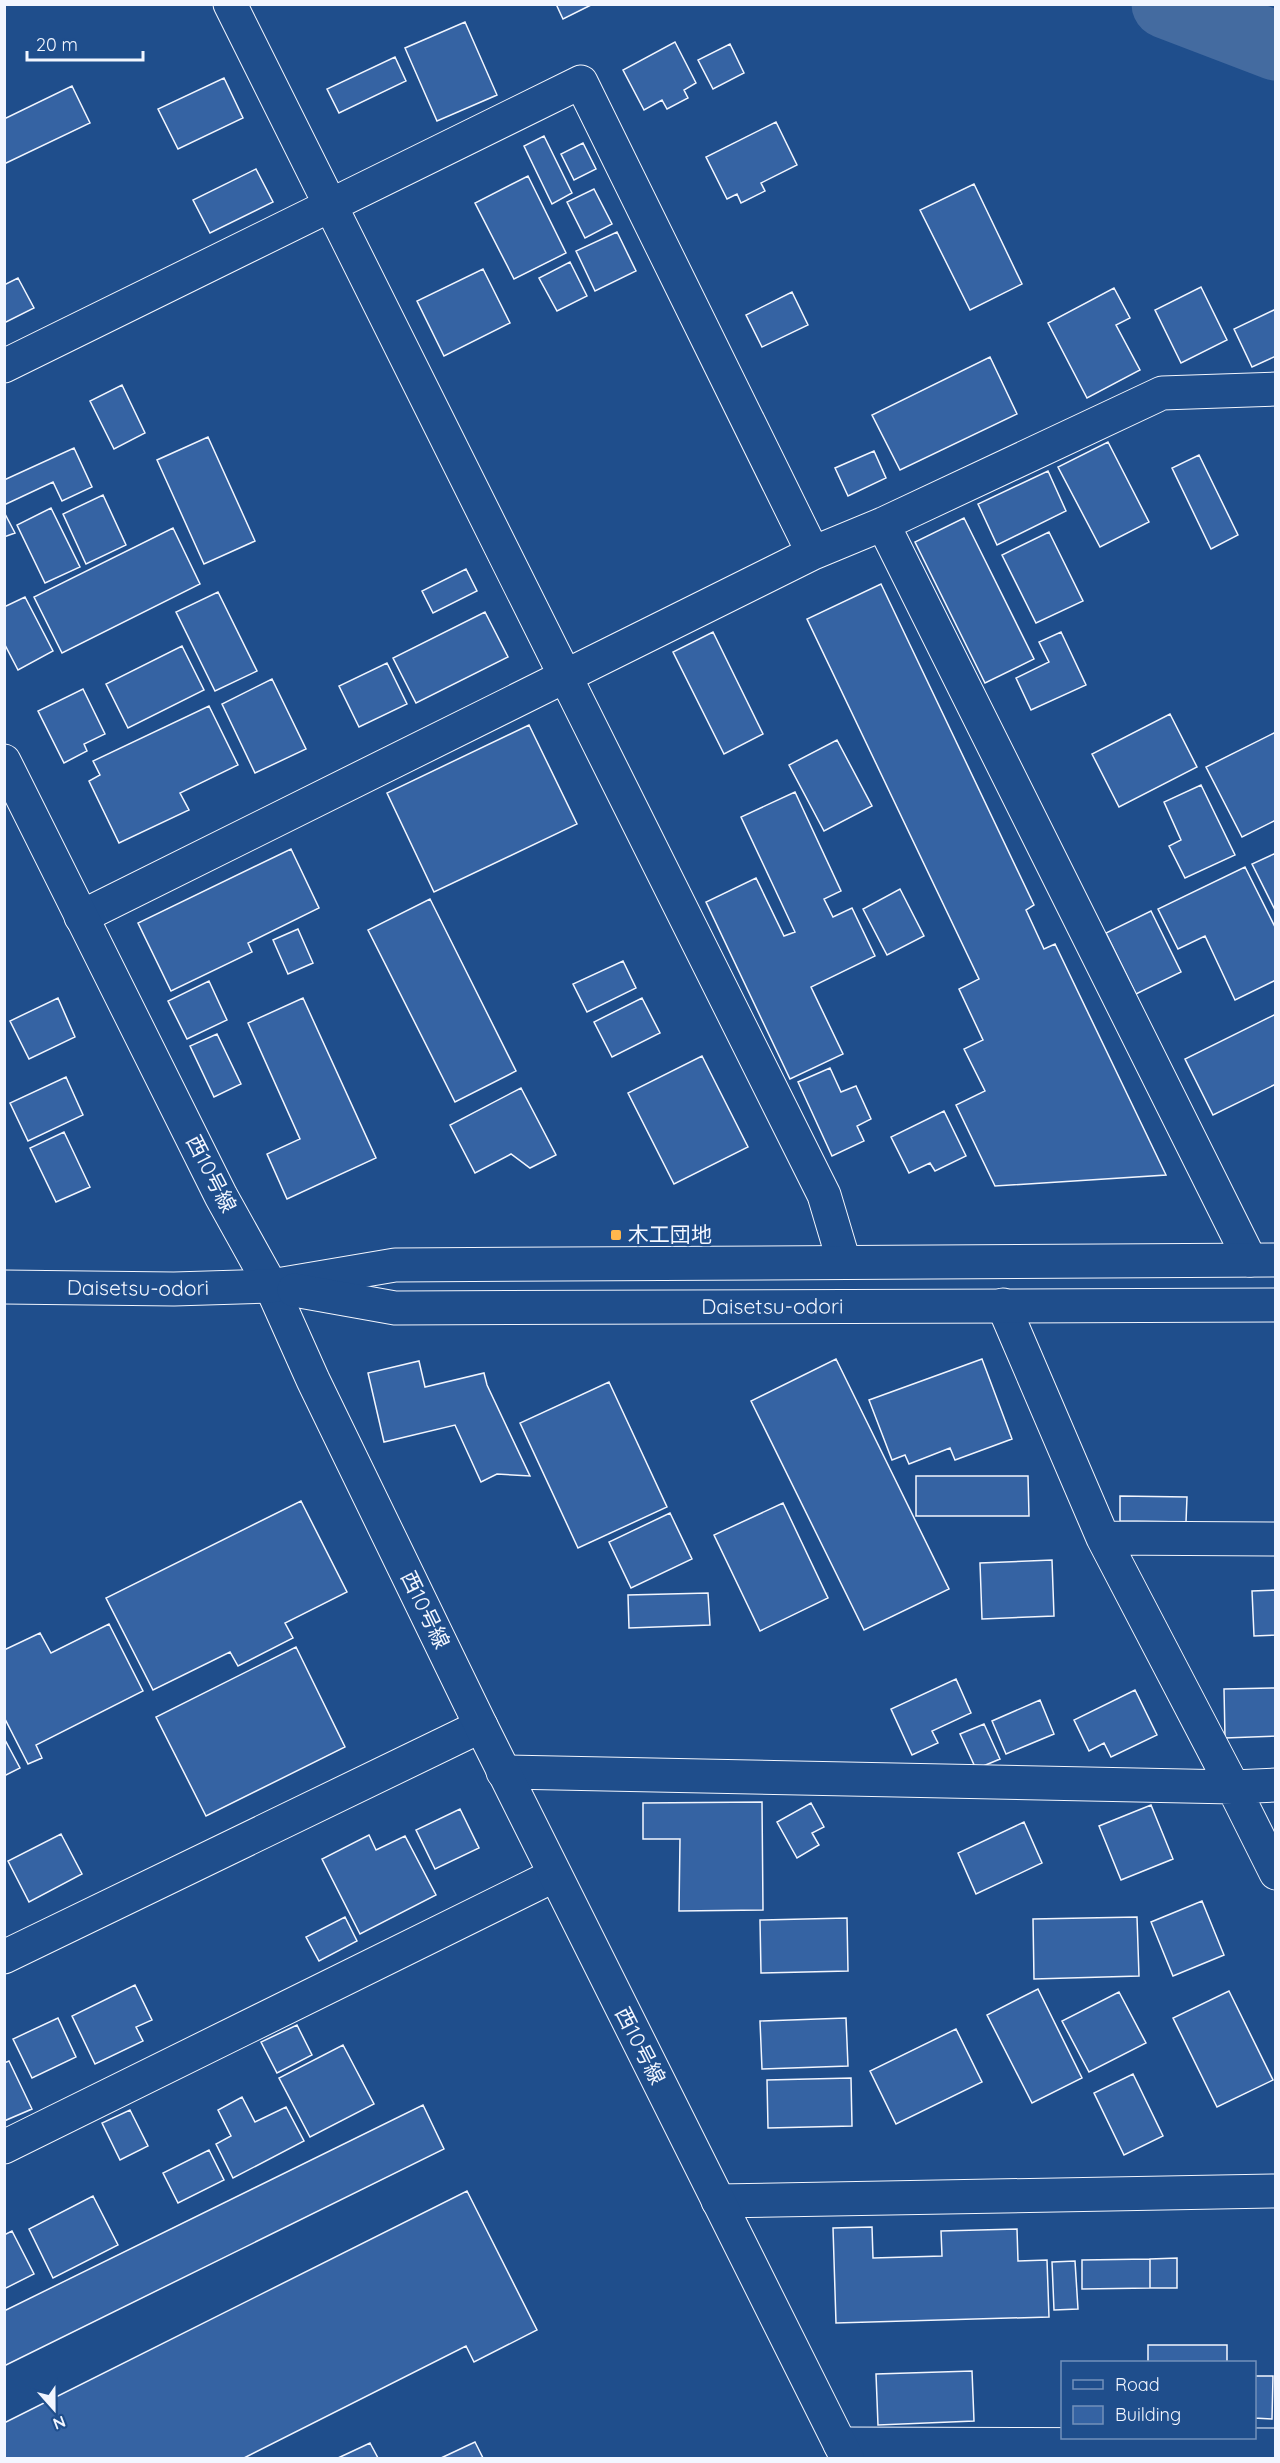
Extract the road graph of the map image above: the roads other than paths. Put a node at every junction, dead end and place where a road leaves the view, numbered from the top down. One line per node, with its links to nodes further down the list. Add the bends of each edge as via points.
1 (230, 4): 2 (main road)
2 (330, 204): 3 (main road); 6 (main road, via 581,82); 7 (main road)
3 (4, 366)
4 (1275, 389): 5 (main road, via 1162,393)
5 (883, 524): 6 (main road); 10 (main road)
6 (813, 553): 7 (main road)
7 (565, 676): 9 (main road); 11 (main road, via 824,1195)
8 (4, 761): 9 (main road, 西10号線)
9 (81, 917): 12 (main road, 西10号線, via 221,1196)
10 (1263, 1260): 11 (main road, Daisetsu-odori)
11 (844, 1262): 12 (main road, Daisetsu-odori, via 395,1265)
12 (271, 1286): 13 (main road, Daisetsu-odori); 14 (main road, Daisetsu-odori, via 395,1308); 18 (main road, 西10号線)
13 (4, 1287)
14 (1003, 1305): 15 (main road, Daisetsu-odori); 16 (main road)
15 (1275, 1305)
16 (1103, 1538): 17 (main road); 21 (main road)
17 (1275, 1539)
18 (481, 1726): 19 (main road, 西10号線); 24 (main road)
19 (503, 1772): 21 (main road); 23 (main road, 西10号線)
20 (1275, 1785): 21 (main road)
21 (1233, 1787): 22 (main road)
22 (1275, 1873)
23 (555, 1875): 25 (main road); 27 (main road, 西10号線)
24 (4, 1957)
25 (4, 2147)
26 (1275, 2192): 27 (main road)
27 (718, 2201): 29 (main road, 西10号線)
28 (1275, 2445): 29 (main road)
29 (843, 2451)

